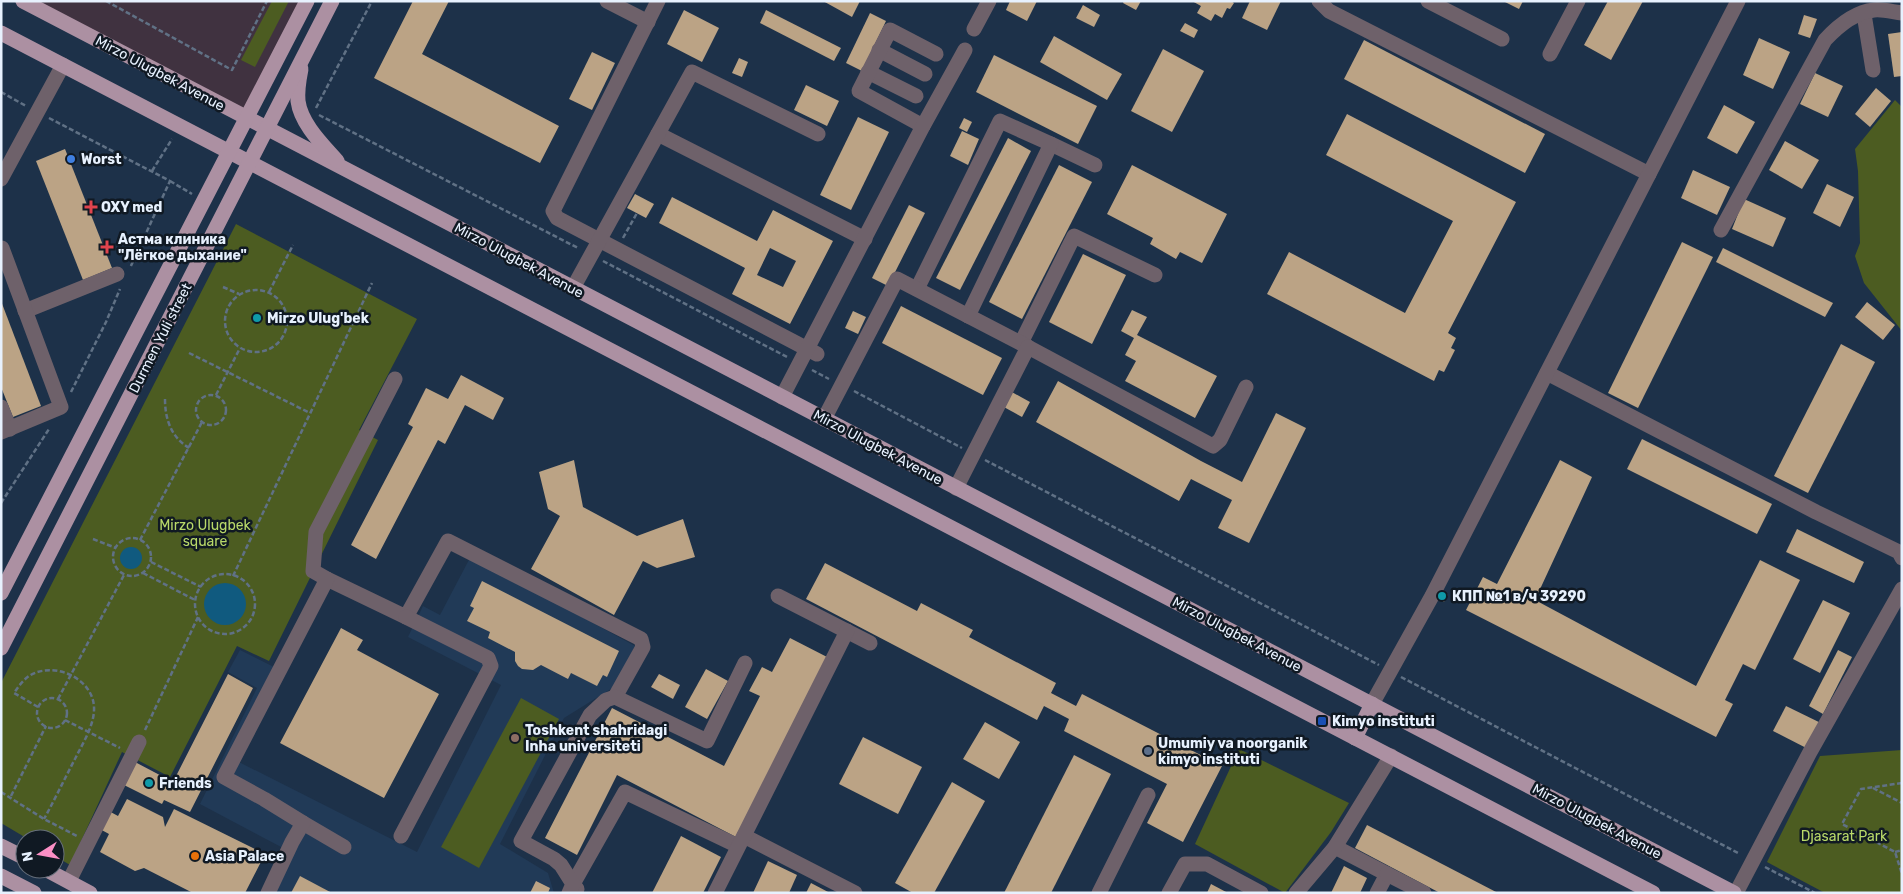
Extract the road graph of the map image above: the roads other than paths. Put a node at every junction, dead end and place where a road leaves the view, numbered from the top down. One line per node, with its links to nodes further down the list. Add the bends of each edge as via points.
1 (23, 1): 27 (main road, Mirzo Ulugbek Avenue)
2 (307, 1): 27 (main road, Durmen Yuli street)
3 (332, 1): 21 (main road, Durmen Yuli street)
4 (607, 1): 13 (street)
5 (658, 1): 13 (street)
6 (989, 1): 14 (street)
7 (1319, 1): 37 (street, via 1329,11)
8 (1428, 1): 16 (street)
9 (1578, 1): 20 (street)
10 (1738, 1): 37 (street)
11 (1902, 13): 12 (street, via 1874,10)
12 (1864, 14): 23 (street); 39 (street, via 1836,27 1825,40)
13 (648, 22): 41 (street, via 554,211 557,218)
14 (974, 29)
15 (1, 33): 22 (main road)
16 (1502, 40)
17 (879, 50): 19 (street, via 890,30); 24 (street); 25 (street)
18 (965, 50): 28 (street)
19 (936, 54)
20 (1550, 54)
21 (302, 58): 29 (main road, Durmen Yuli street); 36 (main road, via 298,103 302,114)
22 (63, 65): 33 (main road); 38 (street)
23 (1873, 70)
24 (868, 72): 26 (street); 28 (street, via 859,91)
25 (925, 74)
26 (916, 96)
27 (246, 118): 29 (main road, Mirzo Ulugbek Avenue); 33 (main road, Durmen Yuli street)
28 (923, 126): 40 (street)
29 (267, 128): 34 (main road, Durmen Yuli street); 36 (main road, Mirzo Ulugbek Avenue)
30 (658, 134): 31 (street, via 692,72); 40 (street); 41 (street)
31 (818, 134)
32 (1051, 144): 35 (street); 46 (street, via 1000,121); 48 (street)
33 (229, 152): 34 (main road); 62 (main road, Durmen Yuli street)
34 (250, 162): 67 (main road, Durmen Yuli street); 71 (main road)
35 (1095, 165)
36 (344, 168): 45 (main road, Mirzo Ulugbek Avenue)
37 (1649, 174): 51 (street)
38 (1, 178)
39 (1721, 230)
40 (864, 239): 54 (street)
41 (599, 240): 45 (street); 50 (street)
42 (2, 248): 47 (street)
43 (117, 274): 47 (street)
44 (1155, 275): 49 (street, via 1074,236)
45 (573, 288): 54 (main road, Mirzo Ulugbek Avenue)
46 (917, 289): 48 (street); 56 (street, via 897,278)
47 (25, 311): 57 (street, via 61,407)
48 (968, 316): 49 (street)
49 (1025, 345): 53 (street, via 1213,446 1220,440); 58 (street)
50 (817, 354)
51 (1547, 373): 59 (street, via 1899,552); 70 (street, via 1432,596)
52 (395, 379): 60 (street, via 316,532 312,571)
53 (1246, 387)
54 (782, 397): 56 (main road, Mirzo Ulugbek Avenue)
55 (1, 407): 57 (street)
56 (824, 419): 58 (main road, Mirzo Ulugbek Avenue)
57 (5, 430)
58 (956, 488): 70 (main road, Mirzo Ulugbek Avenue)
59 (1902, 558)
60 (327, 579): 64 (street); 75 (street, via 224,777)
61 (1902, 589): 99 (street)
62 (1, 593)
63 (778, 596): 65 (street)
64 (406, 617): 69 (street, via 448,541 641,639 643,647); 76 (street, via 488,658 491,666)
65 (847, 631): 66 (street); 77 (street)
66 (870, 643)
67 (1, 648)
68 (745, 663): 69 (street, via 707,741)
69 (615, 697): 86 (street, via 606,700 590,715 521,841 561,865)
70 (1372, 704): 71 (main road); 99 (main road, Mirzo Ulugbek Avenue)
71 (1355, 738): 73 (main road)
72 (136, 748): 85 (street)
73 (1391, 756): 80 (street); 98 (main road)
74 (1148, 795): 92 (street)
75 (303, 823): 79 (street); 89 (street)
76 (401, 836)
77 (741, 841): 86 (street, via 625,792); 90 (street); 91 (street)
78 (1, 846): 81 (main road)
79 (344, 847)
80 (1335, 847): 82 (street); 95 (street)
81 (15, 853)
82 (1386, 874): 96 (street); 97 (street)
83 (1, 876): 87 (main road)
84 (65, 879): 85 (main road)
85 (69, 881): 88 (main road)
86 (574, 890)
87 (34, 893)
88 (90, 893)
89 (268, 893)
90 (715, 893)
91 (855, 893)
92 (1099, 893)
93 (1169, 893): 94 (street, via 1185,864 1207,864)
94 (1260, 893)
95 (1296, 893)
96 (1377, 893)
97 (1424, 893)
98 (1653, 893)
99 (1735, 893)

